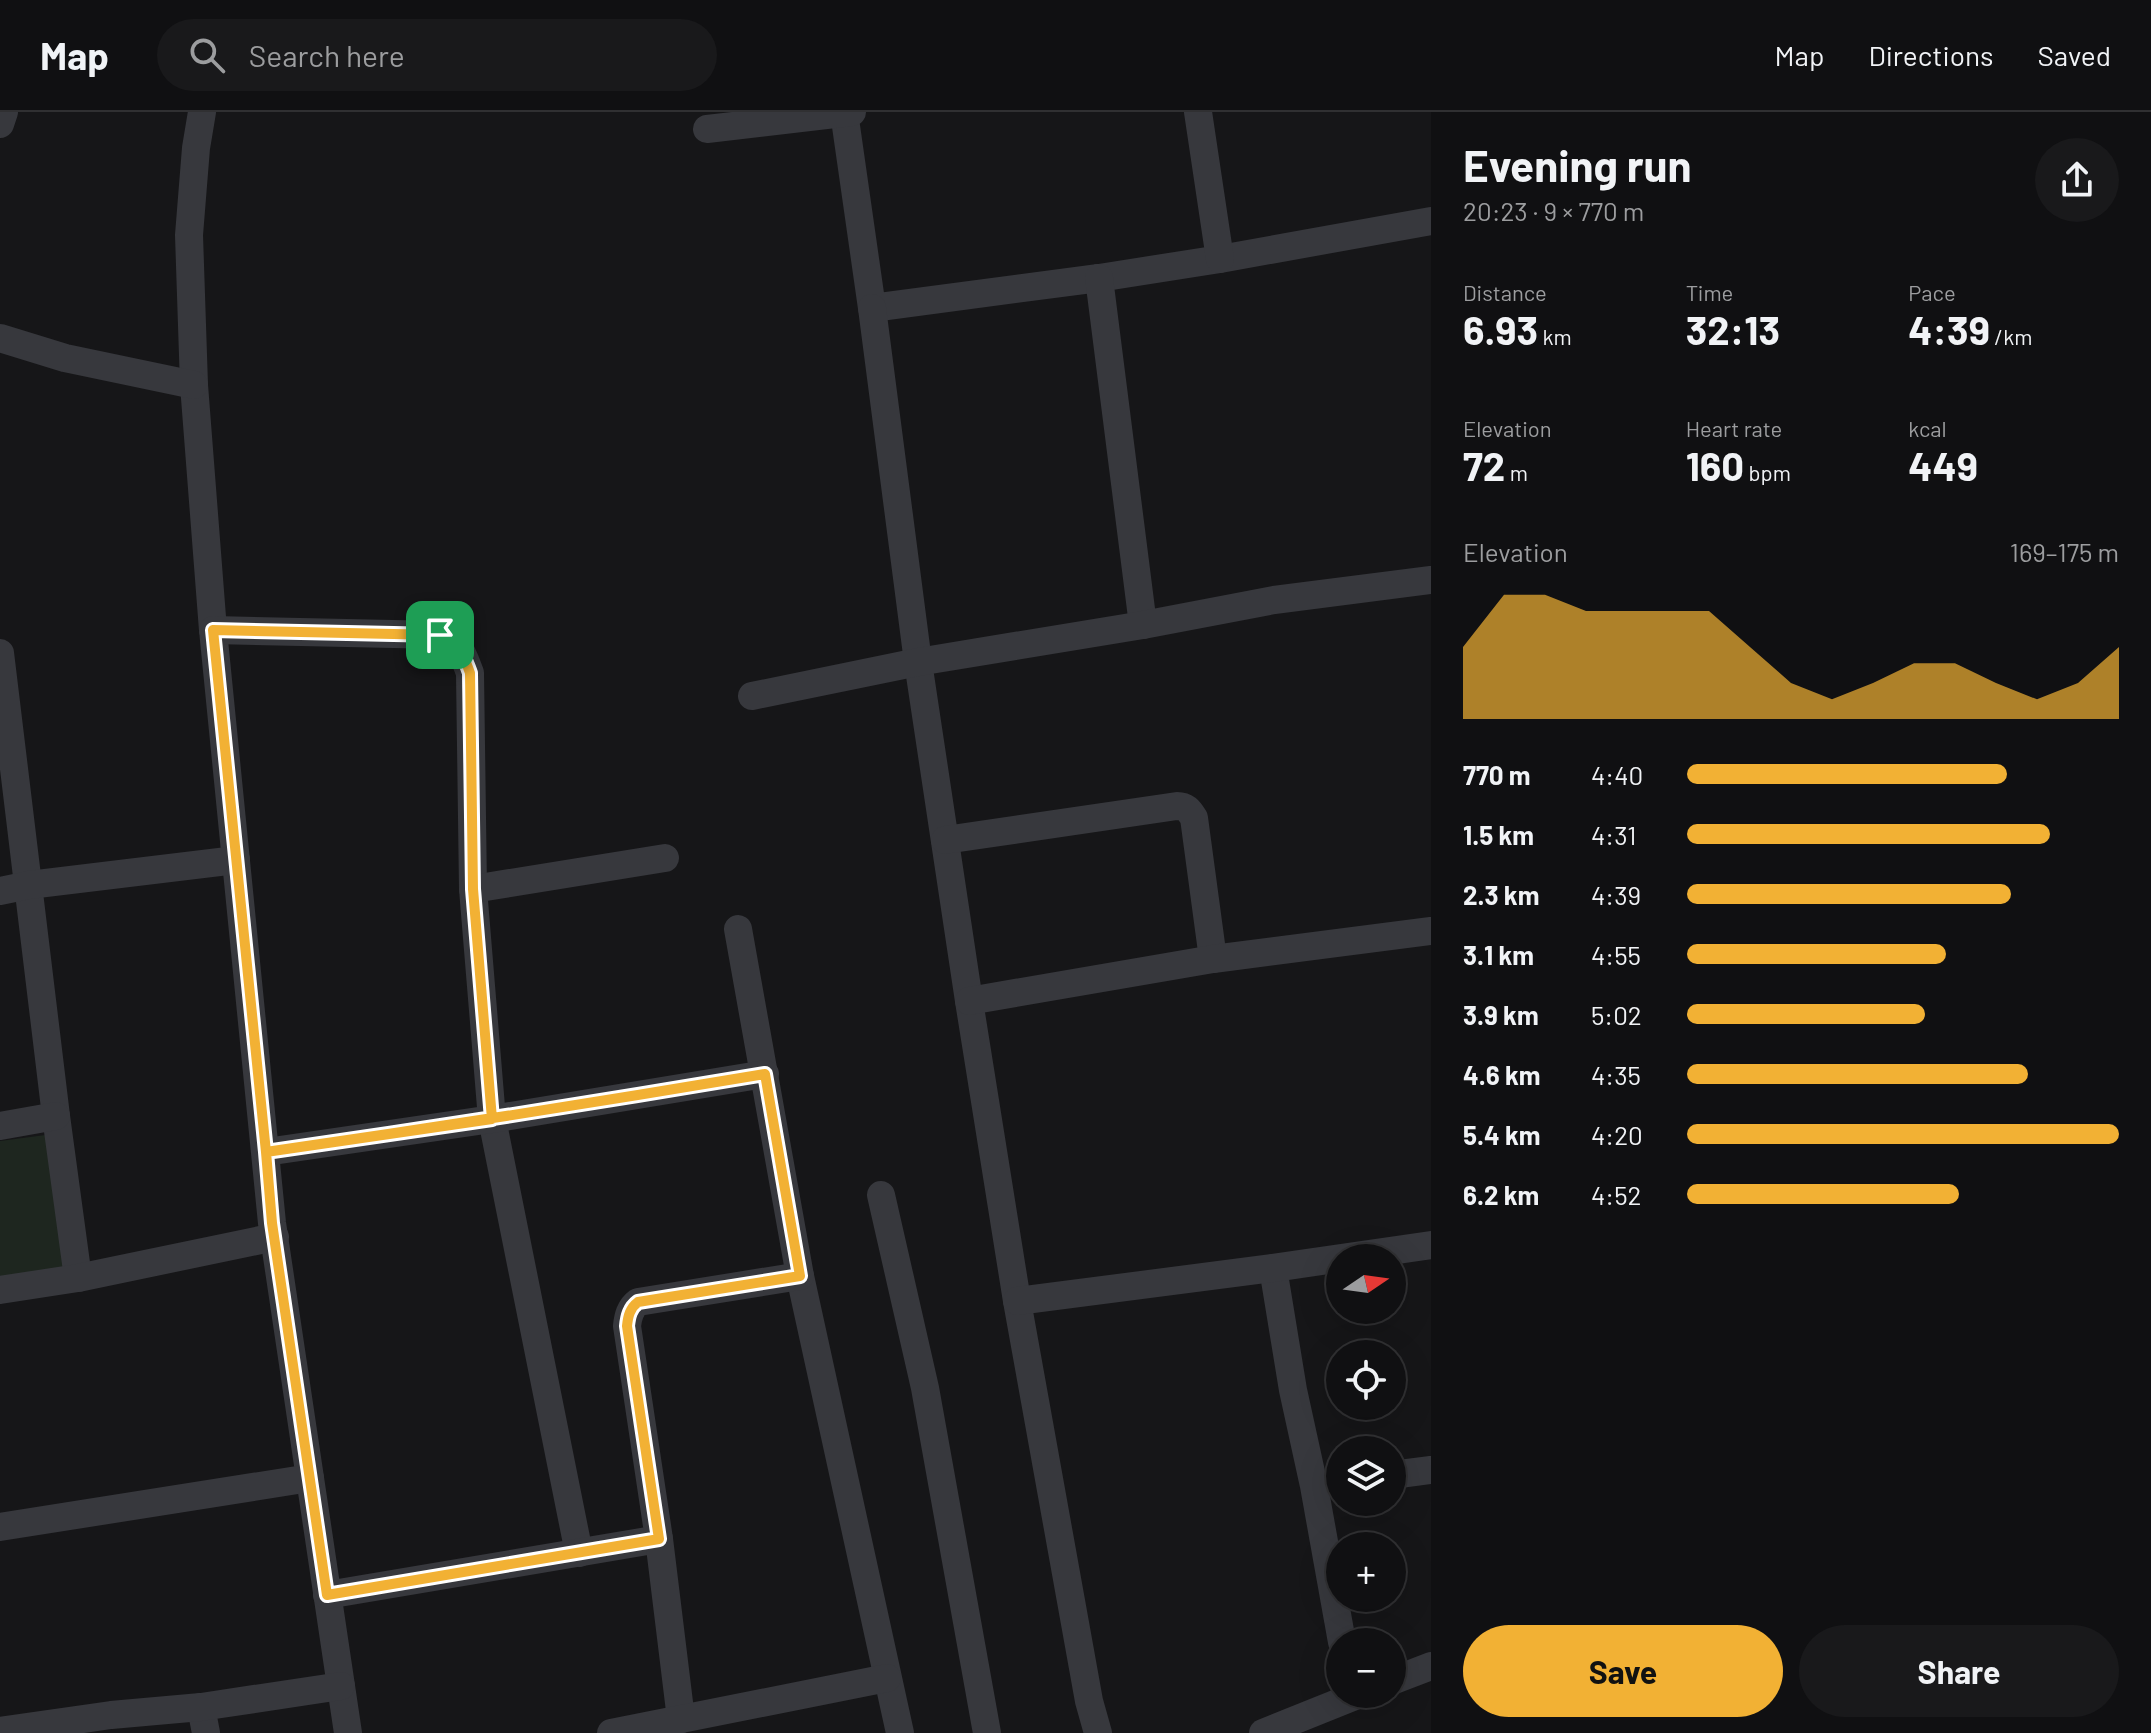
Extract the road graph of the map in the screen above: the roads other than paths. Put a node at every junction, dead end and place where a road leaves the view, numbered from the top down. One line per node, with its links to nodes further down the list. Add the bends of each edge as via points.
1 (4, 112): 6 (street)
2 (202, 112): 13 (street, via 189,235)
3 (844, 112): 4 (street); 7 (street); 11 (street)
4 (852, 112)
5 (1198, 112): 9 (street)
6 (0, 124)
7 (707, 129)
8 (1431, 221): 9 (street)
9 (1220, 259): 10 (street)
10 (1099, 278): 11 (street); 15 (street)
11 (872, 308): 18 (street)
12 (0, 338): 13 (street, via 65,358)
13 (194, 385): 16 (street)
14 (1431, 580): 15 (street, via 1274,600)
15 (1143, 625): 18 (street)
16 (213, 630): 22 (street); 24 (street, via 440,635 453,640 470,673)
17 (0, 662): 23 (street)
18 (918, 662): 19 (street); 20 (street)
19 (752, 696)
20 (945, 840): 28 (street, via 1184,806 1194,818); 29 (street)
21 (665, 858): 24 (street)
22 (236, 860): 23 (street); 34 (street)
23 (29, 885): 25 (street); 31 (street)
24 (473, 889): 32 (street)
25 (0, 891)
26 (738, 929): 30 (street)
27 (1431, 931): 28 (street)
28 (1213, 959): 29 (street)
29 (969, 1001): 42 (street)
30 (765, 1074): 32 (street); 39 (street)
31 (56, 1116): 33 (street); 40 (street)
32 (492, 1119): 34 (street); 50 (street)
33 (0, 1126)
34 (266, 1152): 36 (street)
35 (881, 1195): 65 (street, via 925,1388)
36 (275, 1237): 40 (street); 45 (street)
37 (1431, 1245): 38 (street)
38 (1273, 1268): 42 (street); 46 (street, via 1293,1390)
39 (800, 1276): 49 (street, via 633,1305 627,1326); 55 (street)
40 (78, 1278): 41 (street)
41 (0, 1290)
42 (1017, 1301): 66 (street)
43 (1431, 1470): 44 (street)
44 (1406, 1473)
45 (310, 1478): 48 (street); 51 (street)
46 (1326, 1481)
47 (1330, 1516): 52 (street)
48 (0, 1527)
49 (659, 1539): 50 (street); 58 (street)
50 (579, 1553): 51 (street)
51 (327, 1595): 56 (street)
52 (1341, 1628)
53 (1431, 1666): 54 (street)
54 (1406, 1676)
55 (887, 1678): 58 (street); 64 (street)
56 (341, 1686): 59 (street); 62 (street)
57 (1326, 1707): 67 (street)
58 (681, 1719): 63 (street)
59 (204, 1720): 60 (street)
60 (105, 1724): 61 (street)
61 (0, 1731)
62 (348, 1733)
63 (611, 1733)
64 (900, 1733)
65 (987, 1733)
66 (1098, 1733)
67 (1263, 1733)

